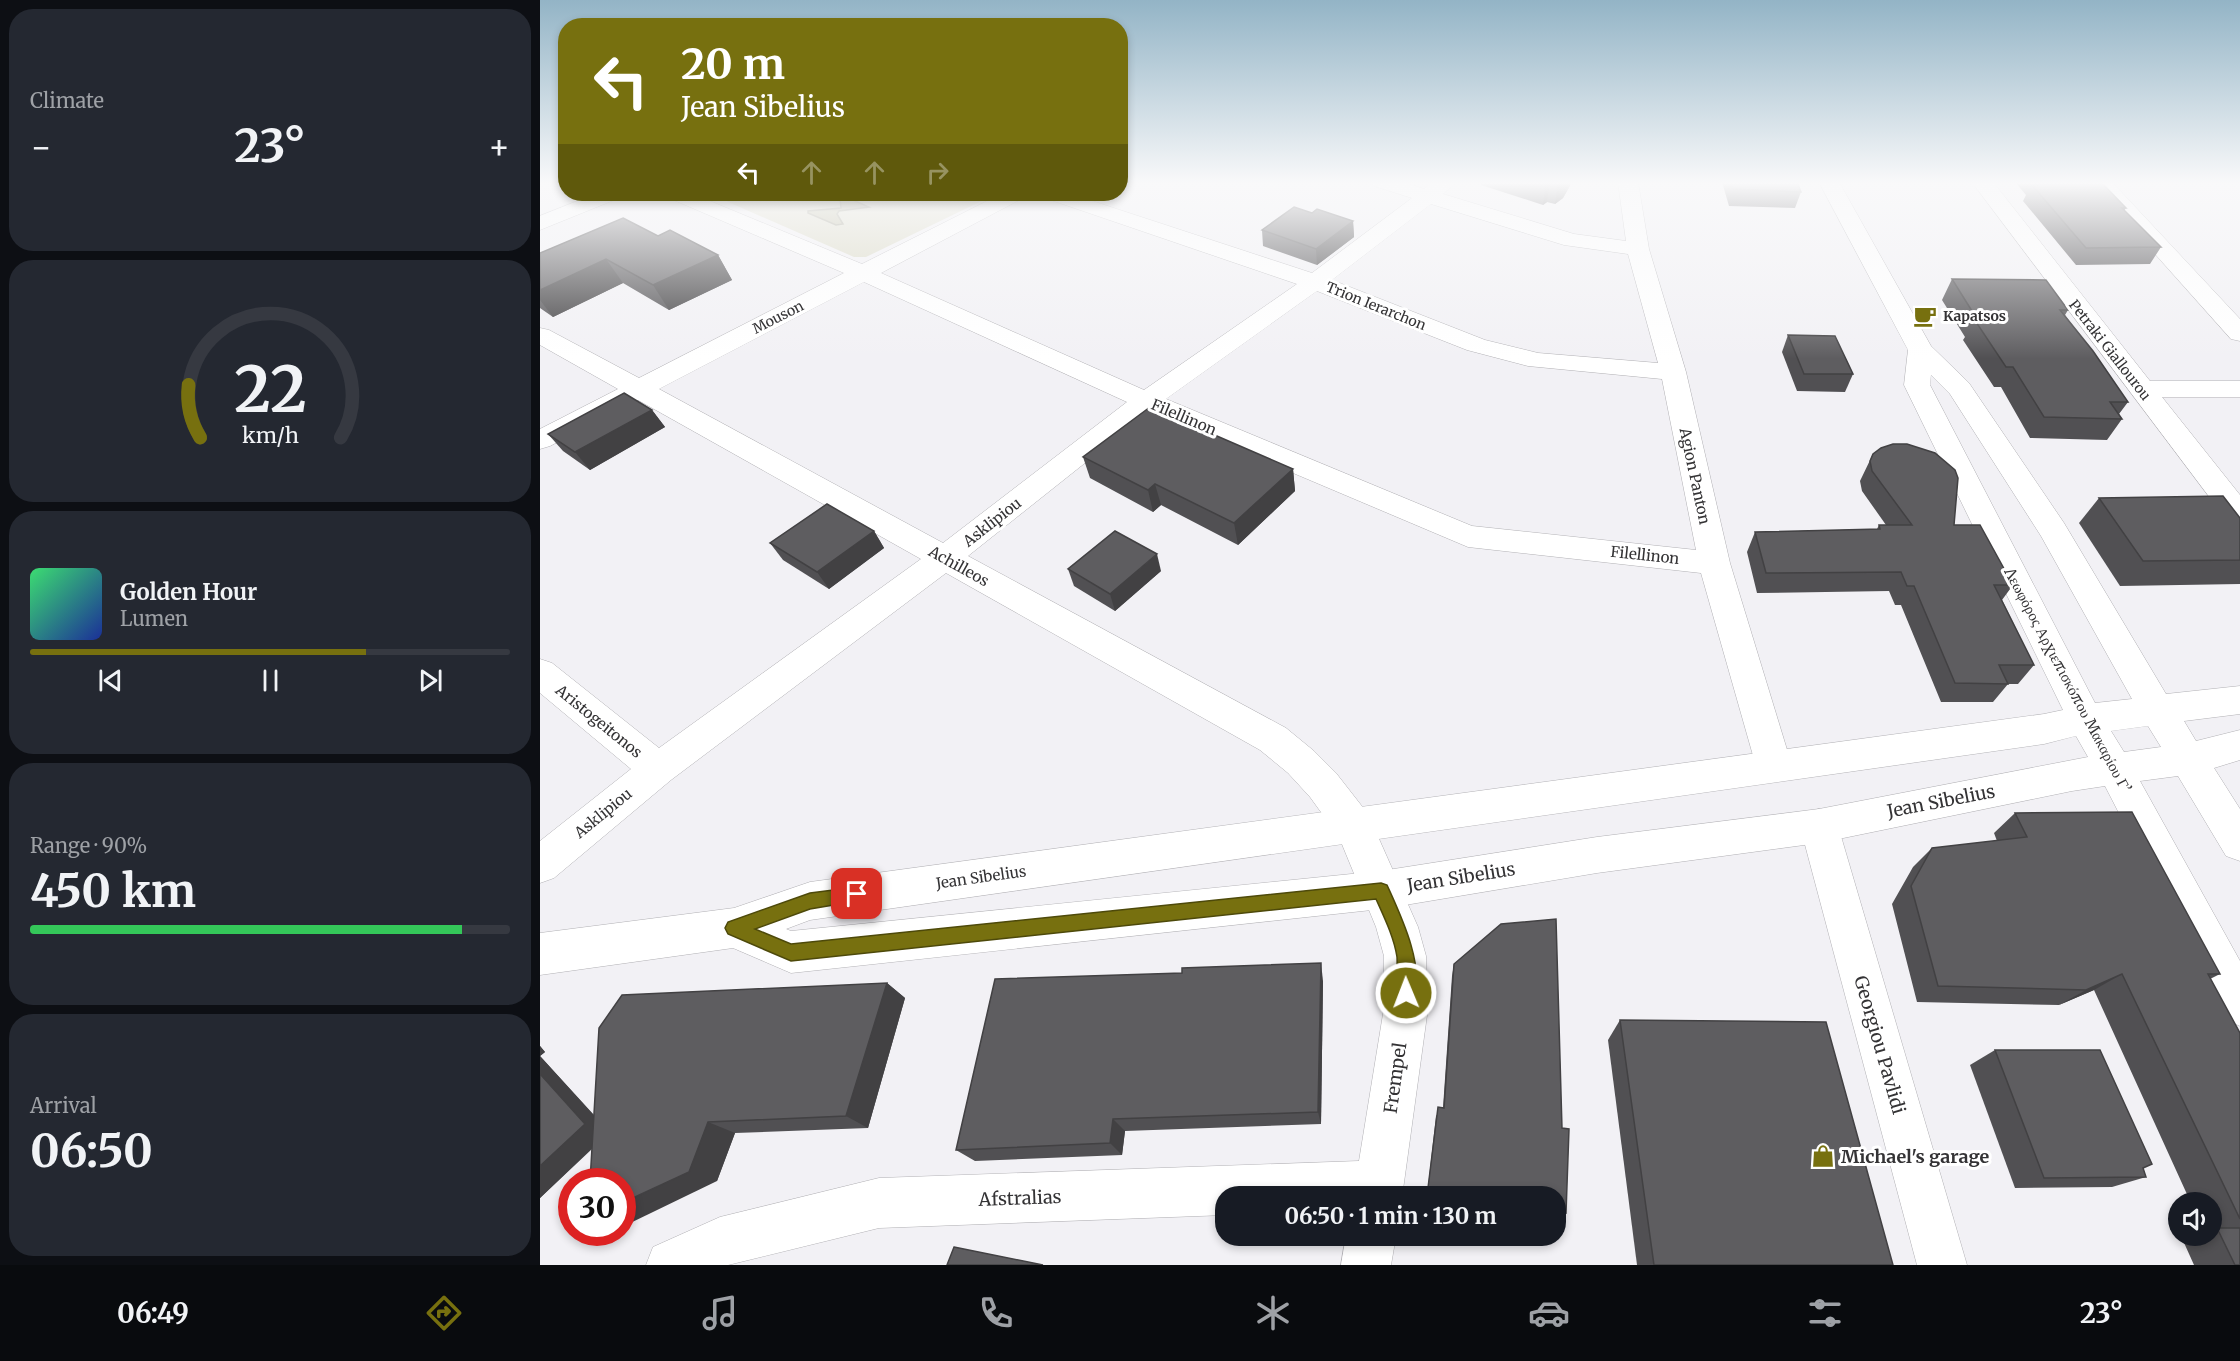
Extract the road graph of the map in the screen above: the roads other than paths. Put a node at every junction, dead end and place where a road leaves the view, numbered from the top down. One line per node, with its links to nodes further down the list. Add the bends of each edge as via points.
1 (787, 241): 11 (street, Filellinon)
2 (925, 241): 11 (street, Mouson)
3 (1193, 241): 12 (street, Trion Ierarchon)
4 (1369, 241): 12 (street, Asklipiou)
5 (1580, 241): 10 (street)
6 (1637, 241): 10 (street, Agion Panton)
7 (1861, 241): 15 (street)
8 (2027, 241): 17 (street, Petraki Giallourou)
9 (2155, 241): 13 (street)
10 (1638, 249): 16 (street, Agion Panton)
11 (863, 273): 19 (street, Mouson); 20 (street, Filellinon)
12 (1316, 282): 16 (street, Trion Ierarchon, via 1476,345 1537,361); 20 (street, Asklipiou)
13 (2240, 334)
14 (540, 335): 19 (street, Achilleos)
15 (1921, 350): 27 (street, via 1960,389 2053,531); 28 (street, Λεωφόρος Αρχιεπισκόπου Μακαρίου Γ’, via 1917,385)
16 (1673, 372): 24 (street, Agion Panton)
17 (2140, 389): 18 (street); 22 (street, Petraki Giallourou)
18 (2240, 389)
19 (639, 390): 21 (street, Mouson); 23 (street, Achilleos)
20 (1146, 401): 23 (street, Asklipiou); 24 (street, Filellinon, via 1468,536)
21 (540, 440)
22 (2240, 516)
23 (945, 558): 32 (street, Asklipiou); 34 (street, Achilleos, via 1273,739 1323,785)
24 (1714, 563): 31 (street, Agion Panton)
25 (540, 673): 32 (street, Aristogeitonos)
26 (2240, 700): 27 (street, Jean Sibelius)
27 (2158, 711): 28 (street, Jean Sibelius); 30 (street)
28 (2085, 719): 31 (street, Jean Sibelius, via 2044,729); 33 (street, Λεωφόρος Αρχιεπισκόπου Μακαρίου Γ’)
29 (2240, 745): 30 (street, Jean Sibelius)
30 (2188, 759): 33 (street, Jean Sibelius); 36 (street)
31 (1774, 766): 34 (street, Jean Sibelius)
32 (658, 769): 37 (street, Asklipiou)
33 (2115, 769): 35 (street, Jean Sibelius); 41 (street, Λεωφόρος Αρχιεπισκόπου Μακαρίου Γ’)
34 (1354, 826): 38 (street, Achilleos); 39 (street, Jean Sibelius, via 810,901)
35 (1818, 826): 38 (street, Jean Sibelius, via 1597,855); 47 (street, Georgiou Pavlidi)
36 (2240, 843)
37 (540, 865)
38 (1381, 890): 39 (street, Jean Sibelius, via 791,952); 42 (street, Frempel, via 1397,927 1407,977 1406,1008)
39 (734, 928): 40 (street, Jean Sibelius)
40 (540, 954)
41 (2240, 1004)
42 (1380, 1186)
43 (1215, 1195): 45 (street, Afstralias, via 879,1203 720,1242)
44 (1369, 1246): 46 (street)
45 (671, 1265)
46 (1366, 1265)
47 (1942, 1265)

